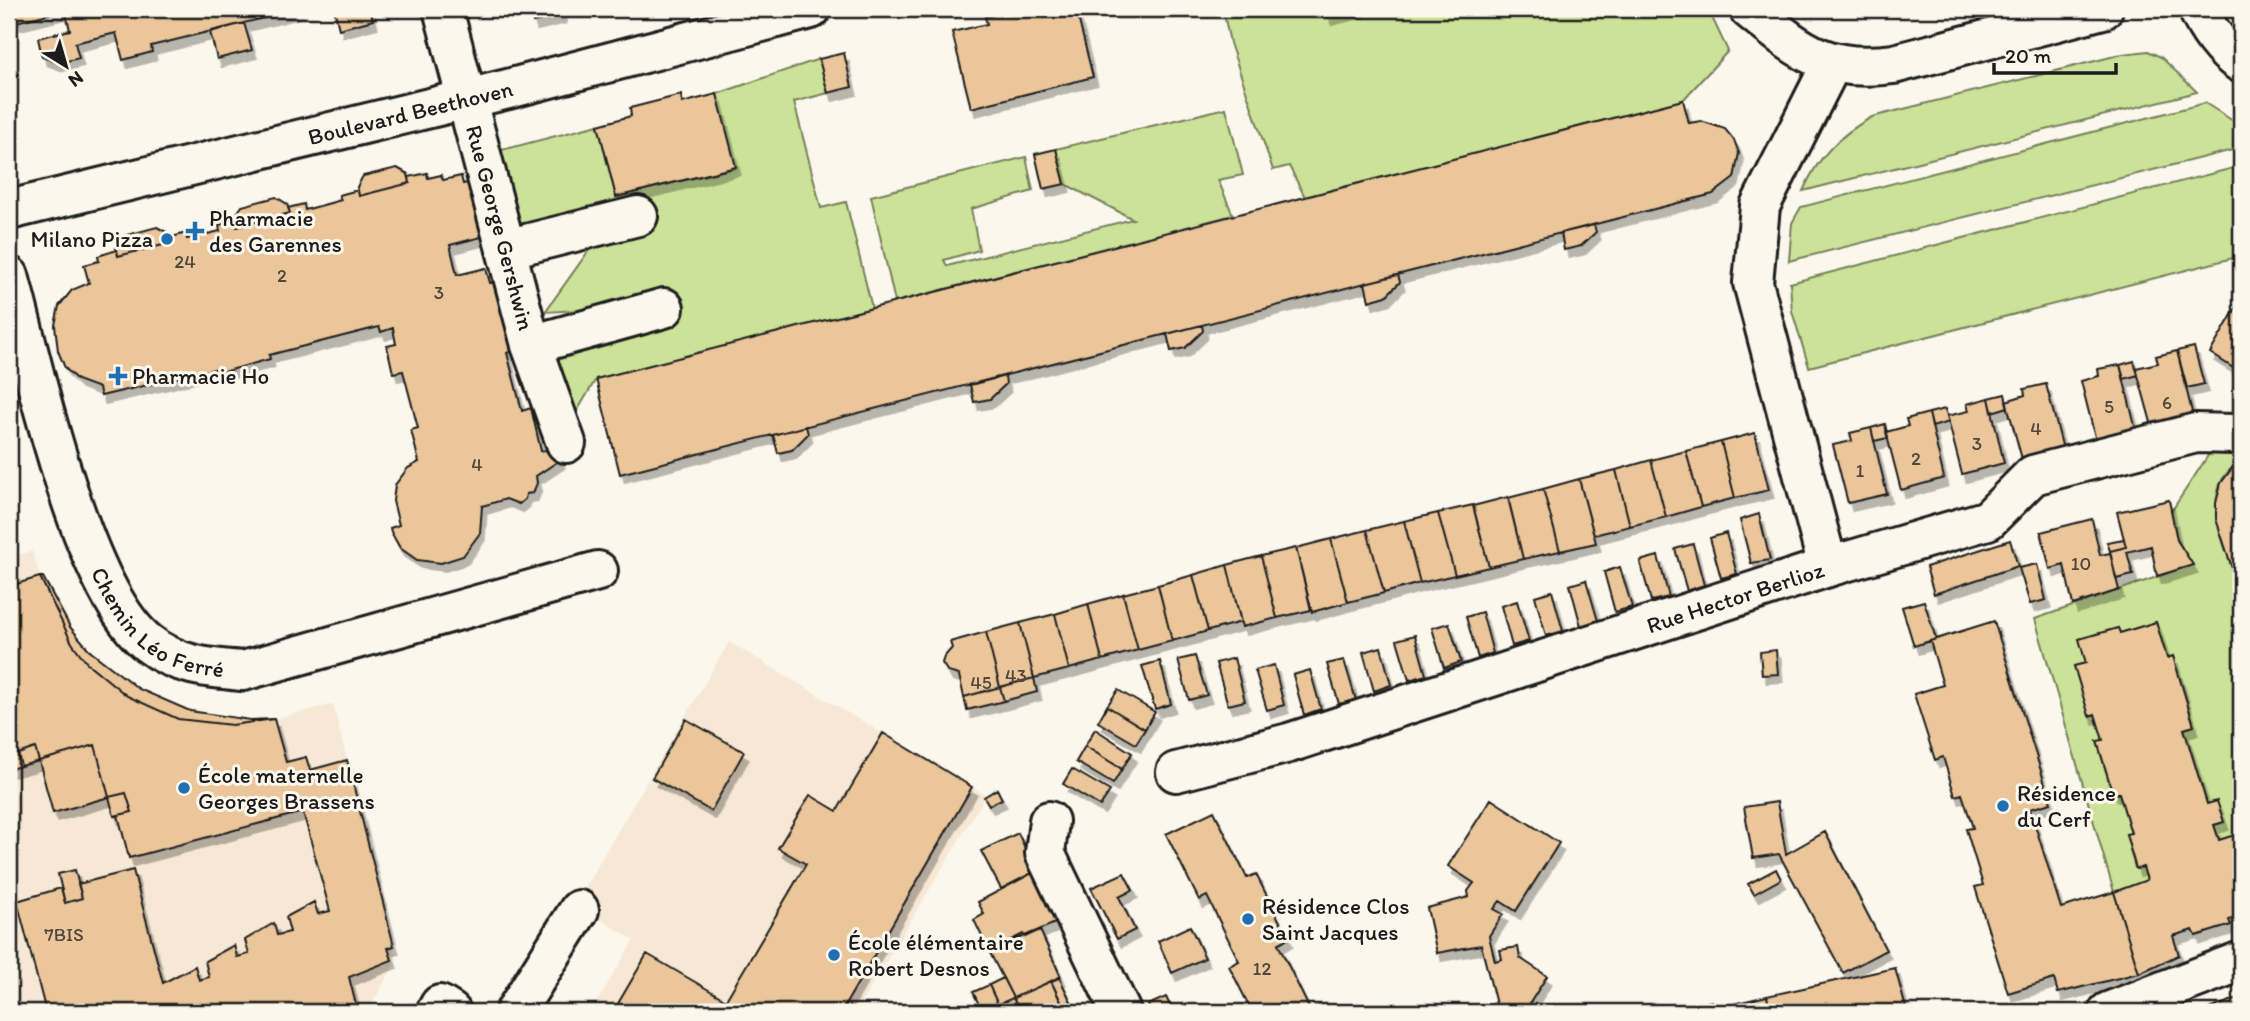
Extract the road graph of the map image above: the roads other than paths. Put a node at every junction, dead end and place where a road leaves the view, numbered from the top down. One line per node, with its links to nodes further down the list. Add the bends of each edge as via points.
1 (443, 9): 8 (street, Rue George Gershwin)
2 (811, 9): 8 (street, Boulevard Beethoven)
3 (1749, 9): 6 (street, via 1799,49)
4 (2103, 9): 6 (street, via 1895,64 1864,68)
5 (2199, 9): 7 (street, via 2211,31)
6 (1832, 63): 17 (street, Rue Hector Berlioz, via 1760,206 1753,283)
7 (2241, 63)
8 (466, 99): 9 (street, Boulevard Beethoven); 11 (street, Rue George Gershwin)
9 (9, 210)
10 (638, 216): 11 (street)
11 (506, 249): 14 (street, Rue George Gershwin)
12 (9, 276): 18 (street, Chemin Léo Ferré, via 70,497 106,589 129,624 167,656 194,667 243,671)
13 (664, 308): 14 (street)
14 (531, 345): 16 (street, Rue George Gershwin)
15 (2241, 432): 17 (street, via 2196,433 2033,475 1988,520)
16 (566, 443)
17 (1828, 567): 19 (street, Rue Hector Berlioz, via 1289,743)
18 (598, 571)
19 (1176, 772)
20 (1049, 821): 26 (street, via 1045,853)
21 (579, 910): 25 (street)
22 (2241, 961): 27 (street)
23 (436, 1012): 24 (street, via 440,1005)
24 (451, 1012)
25 (514, 1012)
26 (1121, 1012)
27 (2108, 1012)

